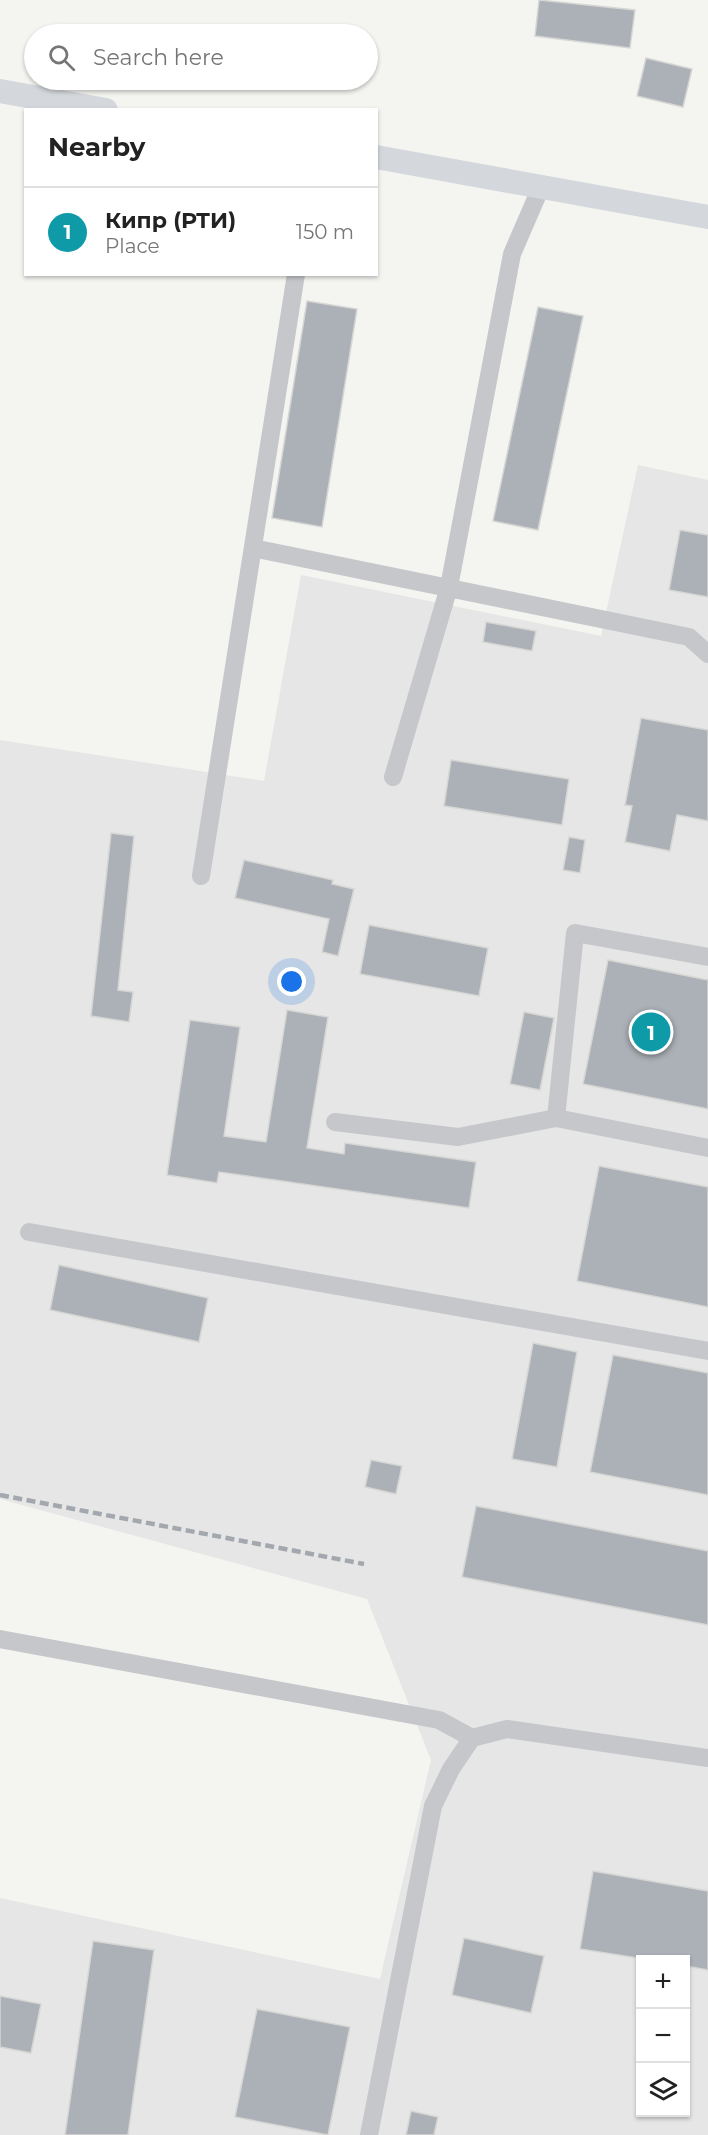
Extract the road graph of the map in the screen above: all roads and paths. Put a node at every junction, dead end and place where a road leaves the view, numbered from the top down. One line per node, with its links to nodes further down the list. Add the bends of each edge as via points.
1 (0, 91): 2 (main road)
2 (95, 108)
3 (378, 157): 4 (main road)
4 (541, 187): 5 (main road); 8 (street, via 512,254)
5 (708, 217)
6 (296, 276): 7 (street)
7 (253, 548): 8 (street); 11 (street)
8 (449, 587): 9 (street, via 689,637); 10 (street)
9 (708, 654)
10 (393, 777)
11 (201, 876)
12 (708, 957): 13 (street, via 575,933)
13 (556, 1118): 14 (street, via 458,1137); 15 (street)
14 (335, 1122)
15 (708, 1148)
16 (29, 1232): 17 (street)
17 (708, 1351)
18 (0, 1639): 19 (street, via 439,1720)
19 (472, 1738): 20 (street, via 507,1729); 21 (street, via 433,1806)
20 (708, 1758)
21 (369, 2135)

